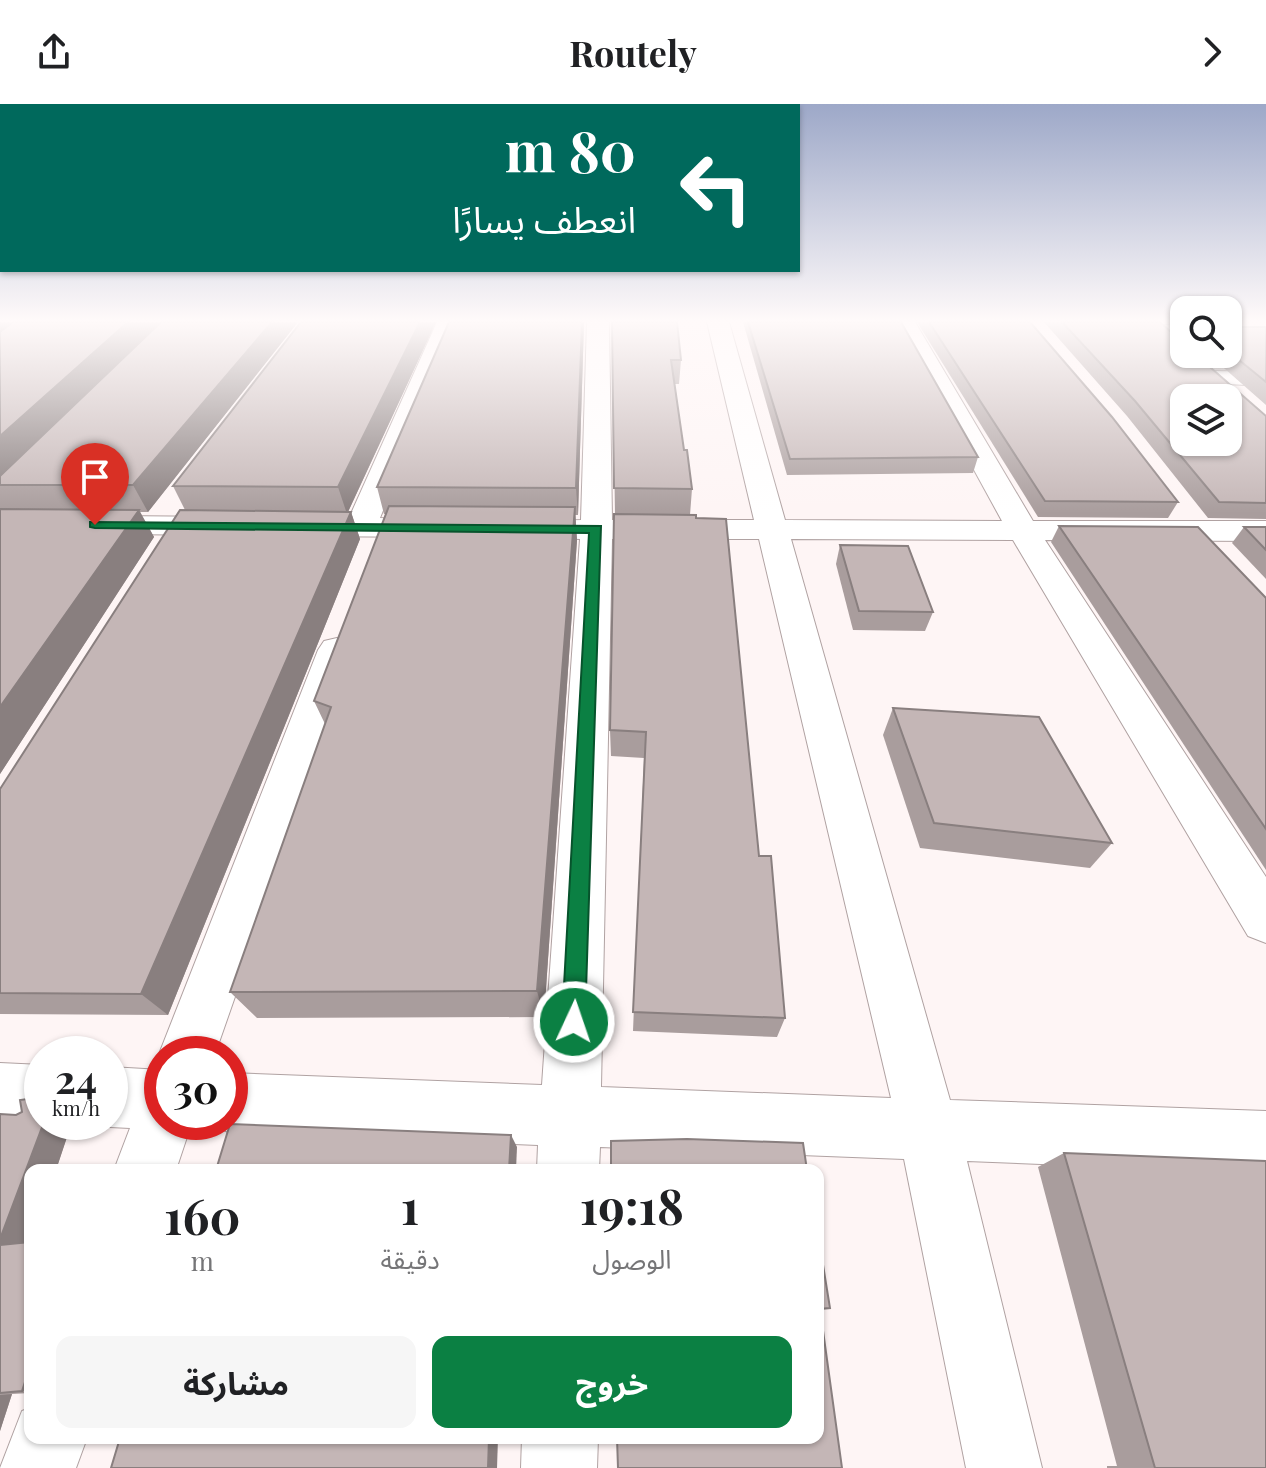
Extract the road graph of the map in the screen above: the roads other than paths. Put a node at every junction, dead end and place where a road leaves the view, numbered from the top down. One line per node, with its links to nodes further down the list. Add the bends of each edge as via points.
1 (424, 386): 10 (street)
2 (597, 386): 11 (street)
3 (735, 386): 12 (street)
4 (940, 386): 13 (street)
5 (1224, 386): 6 (street)
6 (1246, 405)
7 (172, 516): 9 (street); 10 (street, via 264,526); 16 (street)
8 (1189, 519): 13 (street); 14 (street); 15 (street)
9 (0, 524)
10 (371, 528): 11 (street); 17 (street)
11 (596, 529): 12 (street); 26 (street)
12 (772, 529): 13 (street); 24 (street)
13 (1023, 530): 19 (street)
14 (1266, 531)
15 (1226, 562)
16 (158, 565)
17 (366, 572)
18 (350, 616): 20 (street)
19 (1266, 920)
20 (194, 1036)
21 (0, 1092): 22 (street)
22 (24, 1093)
23 (248, 1105): 26 (street)
24 (929, 1131): 26 (street); 27 (street); 33 (street)
25 (156, 1140): 28 (street)
26 (568, 1142)
27 (1266, 1142)
28 (147, 1164)
29 (47, 1444): 31 (street)
30 (560, 1444): 32 (street)
31 (38, 1468)
32 (559, 1468)
33 (1004, 1468)

